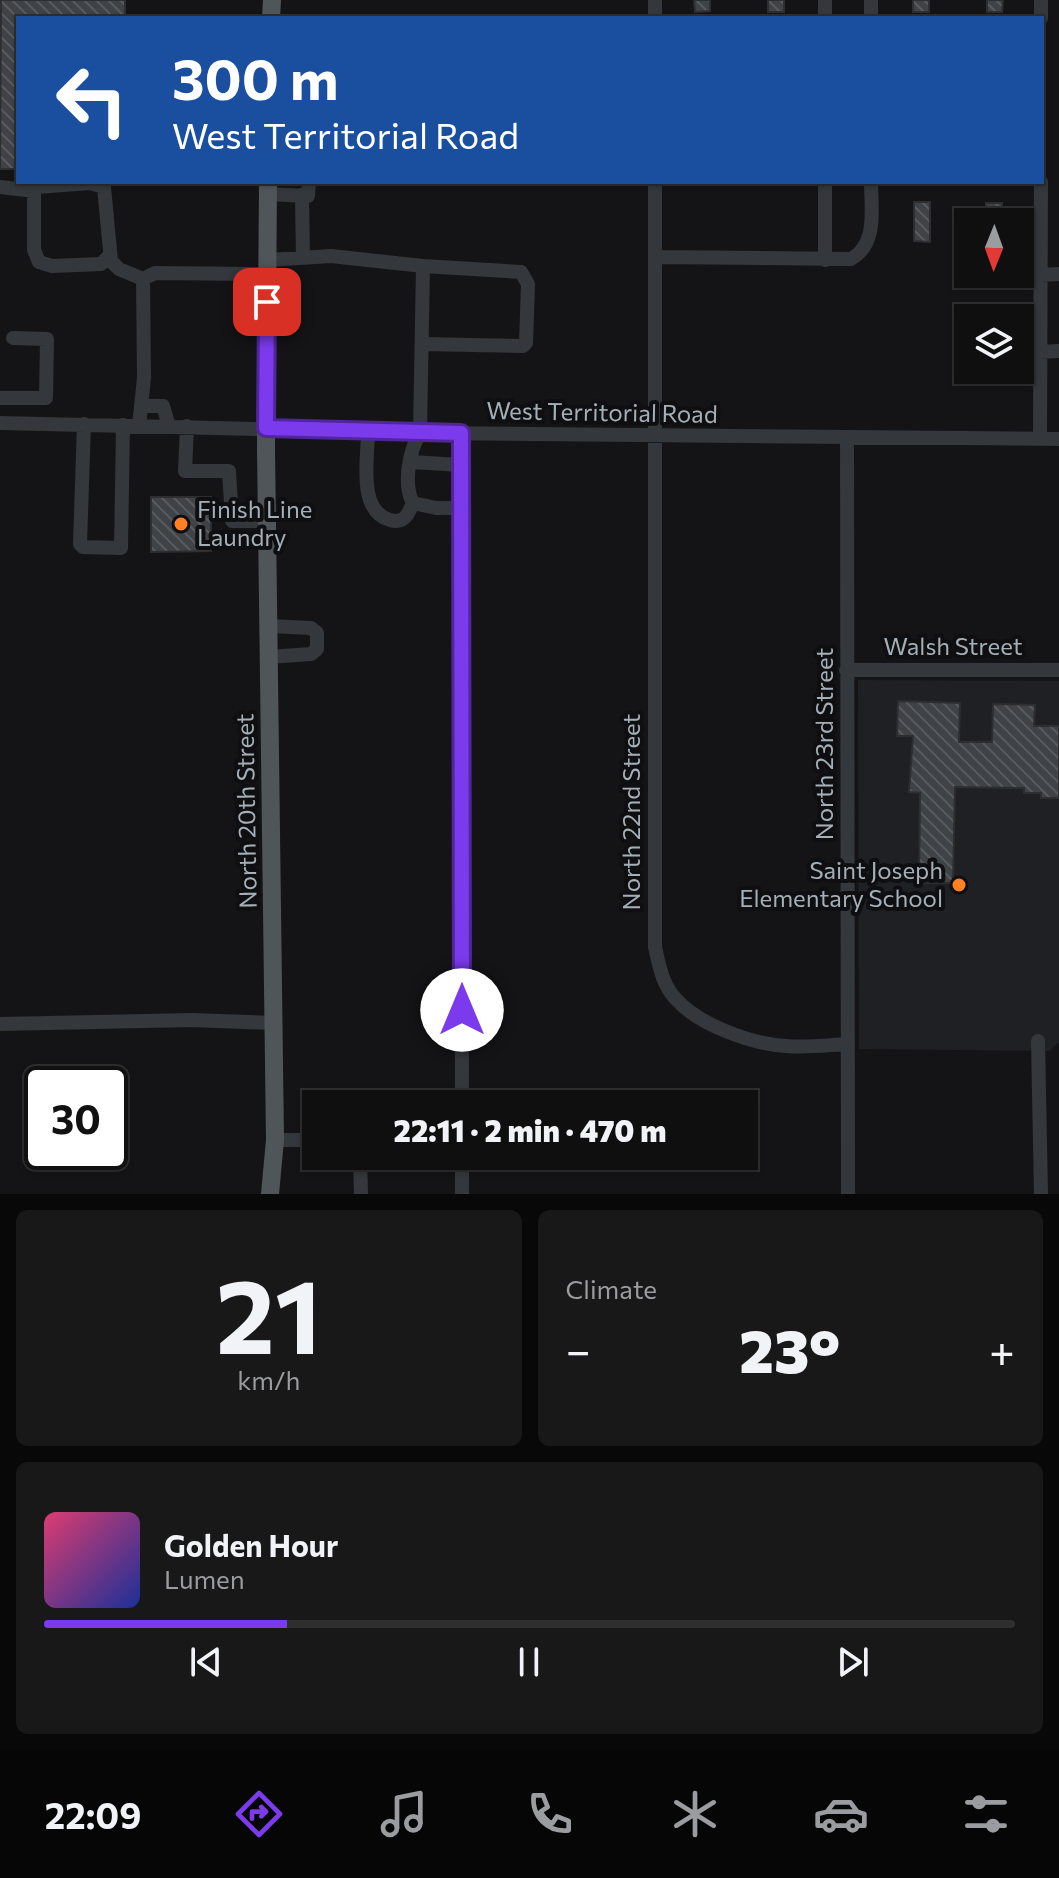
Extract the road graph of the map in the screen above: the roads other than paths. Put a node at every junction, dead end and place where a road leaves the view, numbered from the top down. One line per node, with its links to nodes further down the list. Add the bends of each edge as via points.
1 (50, 184): 10 (street)
2 (94, 184): 11 (street, via 104,187)
3 (655, 184): 12 (street, North 22nd Street)
4 (825, 184): 14 (street)
5 (871, 184): 14 (street, via 870,238 851,259)
6 (1041, 184): 18 (street)
7 (0, 187): 10 (street)
8 (268, 188): 9 (street); 16 (main road, North 20th Street)
9 (306, 189): 13 (street)
10 (34, 191): 11 (street, via 34,250 39,262 92,265)
11 (110, 255): 19 (street, via 119,269)
12 (655, 257): 14 (street); 40 (street, North 22nd Street)
13 (303, 258): 15 (street); 16 (street)
14 (825, 260)
15 (423, 266): 21 (street); 21 (street, via 521,272 528,284 523,346)
16 (268, 267): 19 (street, via 163,273); 36 (main road, North 20th Street)
17 (1059, 274): 18 (street)
18 (1040, 275): 23 (street)
19 (143, 279): 27 (street)
20 (13, 338): 26 (street, via 47,339)
21 (422, 344): 38 (street)
22 (1059, 351): 23 (street)
23 (1040, 352): 42 (street)
24 (0, 398): 25 (street)
25 (22, 398): 26 (street); 29 (street)
26 (46, 398): 30 (street)
27 (142, 406): 33 (street); 34 (street, via 163,406)
28 (0, 423): 29 (street, West Territorial Road)
29 (21, 423): 30 (street, West Territorial Road)
30 (46, 424): 31 (street, West Territorial Road)
31 (84, 424): 32 (street, West Territorial Road); 32 (street, via 80,544 121,548)
32 (123, 425): 33 (street, West Territorial Road)
33 (139, 426): 34 (street, West Territorial Road)
34 (169, 426): 35 (street, West Territorial Road)
35 (187, 426): 36 (street, West Territorial Road); 48 (street, via 185,471 229,471 232,521)
36 (266, 428): 37 (street, West Territorial Road); 48 (main road, North 20th Street)
37 (368, 432): 38 (street, West Territorial Road); 46 (street, via 372,507 399,521)
38 (420, 433): 39 (street, West Territorial Road); 44 (street, via 410,451)
39 (461, 433): 40 (street, West Territorial Road); 45 (street)
40 (653, 436): 41 (street, West Territorial Road); 56 (street, North 22nd Street, via 654,914 662,975 674,998 726,1029 787,1046)
41 (847, 437): 42 (street, West Territorial Road); 51 (street, North 23rd Street)
42 (1040, 439): 43 (street, West Territorial Road)
43 (1059, 439)
44 (411, 462): 45 (street); 46 (street, via 408,495)
45 (461, 465): 47 (street)
46 (413, 503): 47 (street)
47 (461, 508): 57 (street)
48 (267, 521): 49 (main road, North 20th Street)
49 (269, 626): 50 (main road, North 20th Street); 50 (street, via 311,628 317,633 314,652)
50 (269, 657): 53 (main road, North 20th Street)
51 (846, 670): 52 (street, Walsh Street); 56 (street, North 23rd Street)
52 (1059, 670)
53 (273, 1023): 54 (street); 58 (main road, North 20th Street)
54 (0, 1024)
55 (1038, 1041): 66 (street)
56 (848, 1044): 65 (street, North 23rd Street)
57 (462, 1090)
58 (275, 1140): 59 (street); 62 (main road, North 20th Street)
59 (302, 1140)
60 (360, 1170): 63 (street)
61 (462, 1170): 64 (street)
62 (270, 1194)
63 (361, 1194)
64 (462, 1194)
65 (848, 1194)
66 (1041, 1194)

